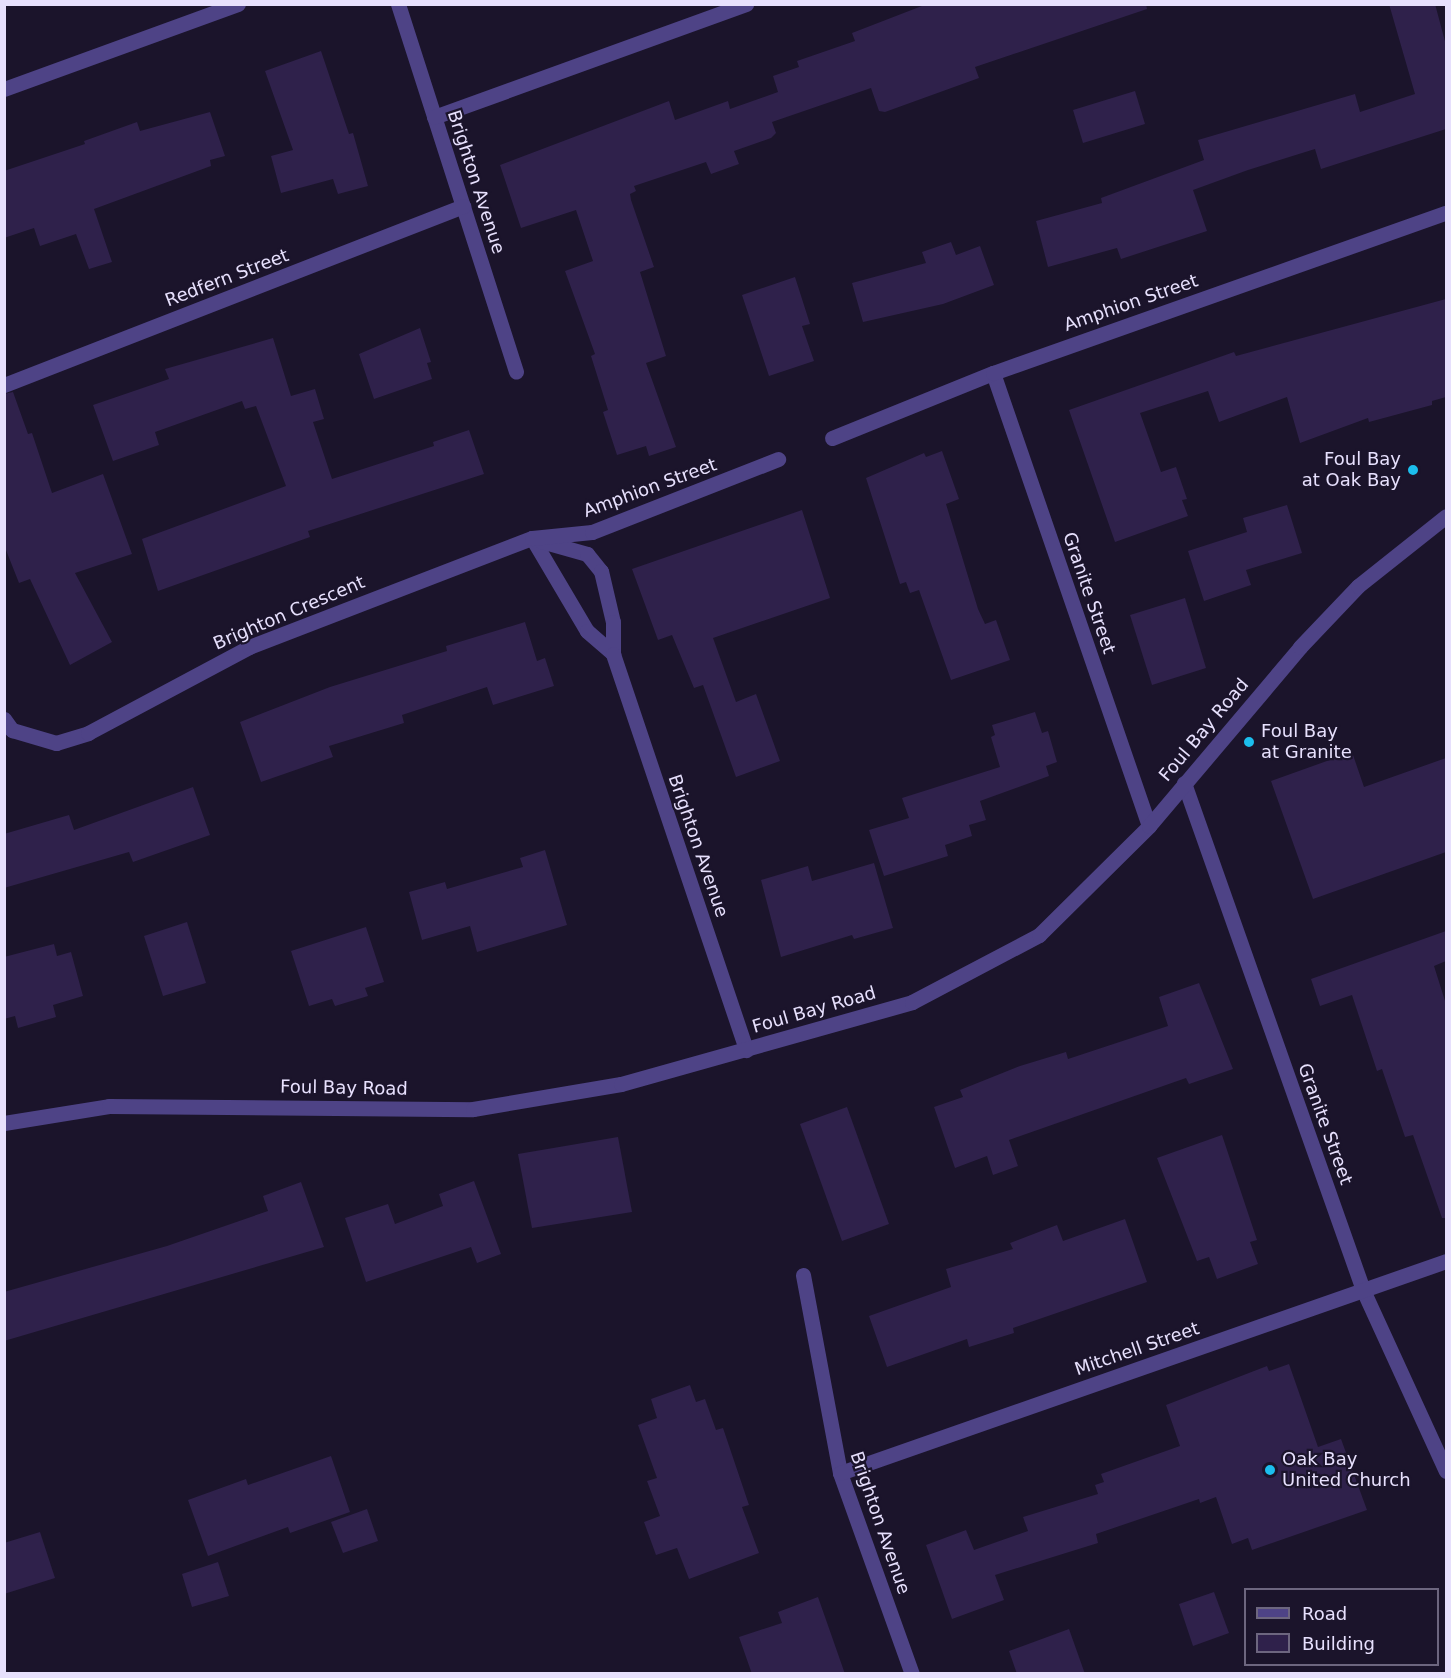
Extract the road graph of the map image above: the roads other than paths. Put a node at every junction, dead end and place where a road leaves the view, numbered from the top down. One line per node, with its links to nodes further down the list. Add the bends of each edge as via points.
1 (238, 4): 4 (street)
2 (398, 4): 5 (street, Brighton Avenue)
3 (746, 4): 5 (street)
4 (4, 89)
5 (434, 117): 6 (street, Brighton Avenue)
6 (463, 206): 8 (street, Brighton Avenue); 10 (street, Redfern Street)
7 (1446, 213): 9 (street, Amphion Street)
8 (516, 371)
9 (993, 373): 11 (street, Amphion Street); 18 (street, Granite Street)
10 (4, 386)
11 (832, 438)
12 (778, 459): 14 (street, Amphion Street, via 592,532)
13 (1446, 516): 17 (street, Foul Bay Road, via 1358,586 1300,647)
14 (532, 538): 15 (street, Brighton Avenue, via 587,631); 15 (street, Brighton Avenue, via 587,554 601,571 613,622); 16 (street, Brighton Crescent, via 249,647 88,733 56,743 12,730)
15 (613, 654): 19 (street, Brighton Avenue)
16 (4, 719)
17 (1184, 783): 18 (street, Foul Bay Road); 23 (street, Granite Street)
18 (1149, 826): 19 (street, Foul Bay Road, via 1039,935 912,1002)
19 (746, 1050): 20 (street, Foul Bay Road, via 621,1084 473,1109 109,1106)
20 (4, 1123)
21 (1446, 1261): 23 (street, Mitchell Street)
22 (803, 1275): 25 (street, Brighton Avenue)
23 (1363, 1290): 24 (street, Granite Street); 25 (street, Mitchell Street)
24 (1446, 1471)
25 (840, 1473): 26 (street, Brighton Avenue)
26 (912, 1674)

